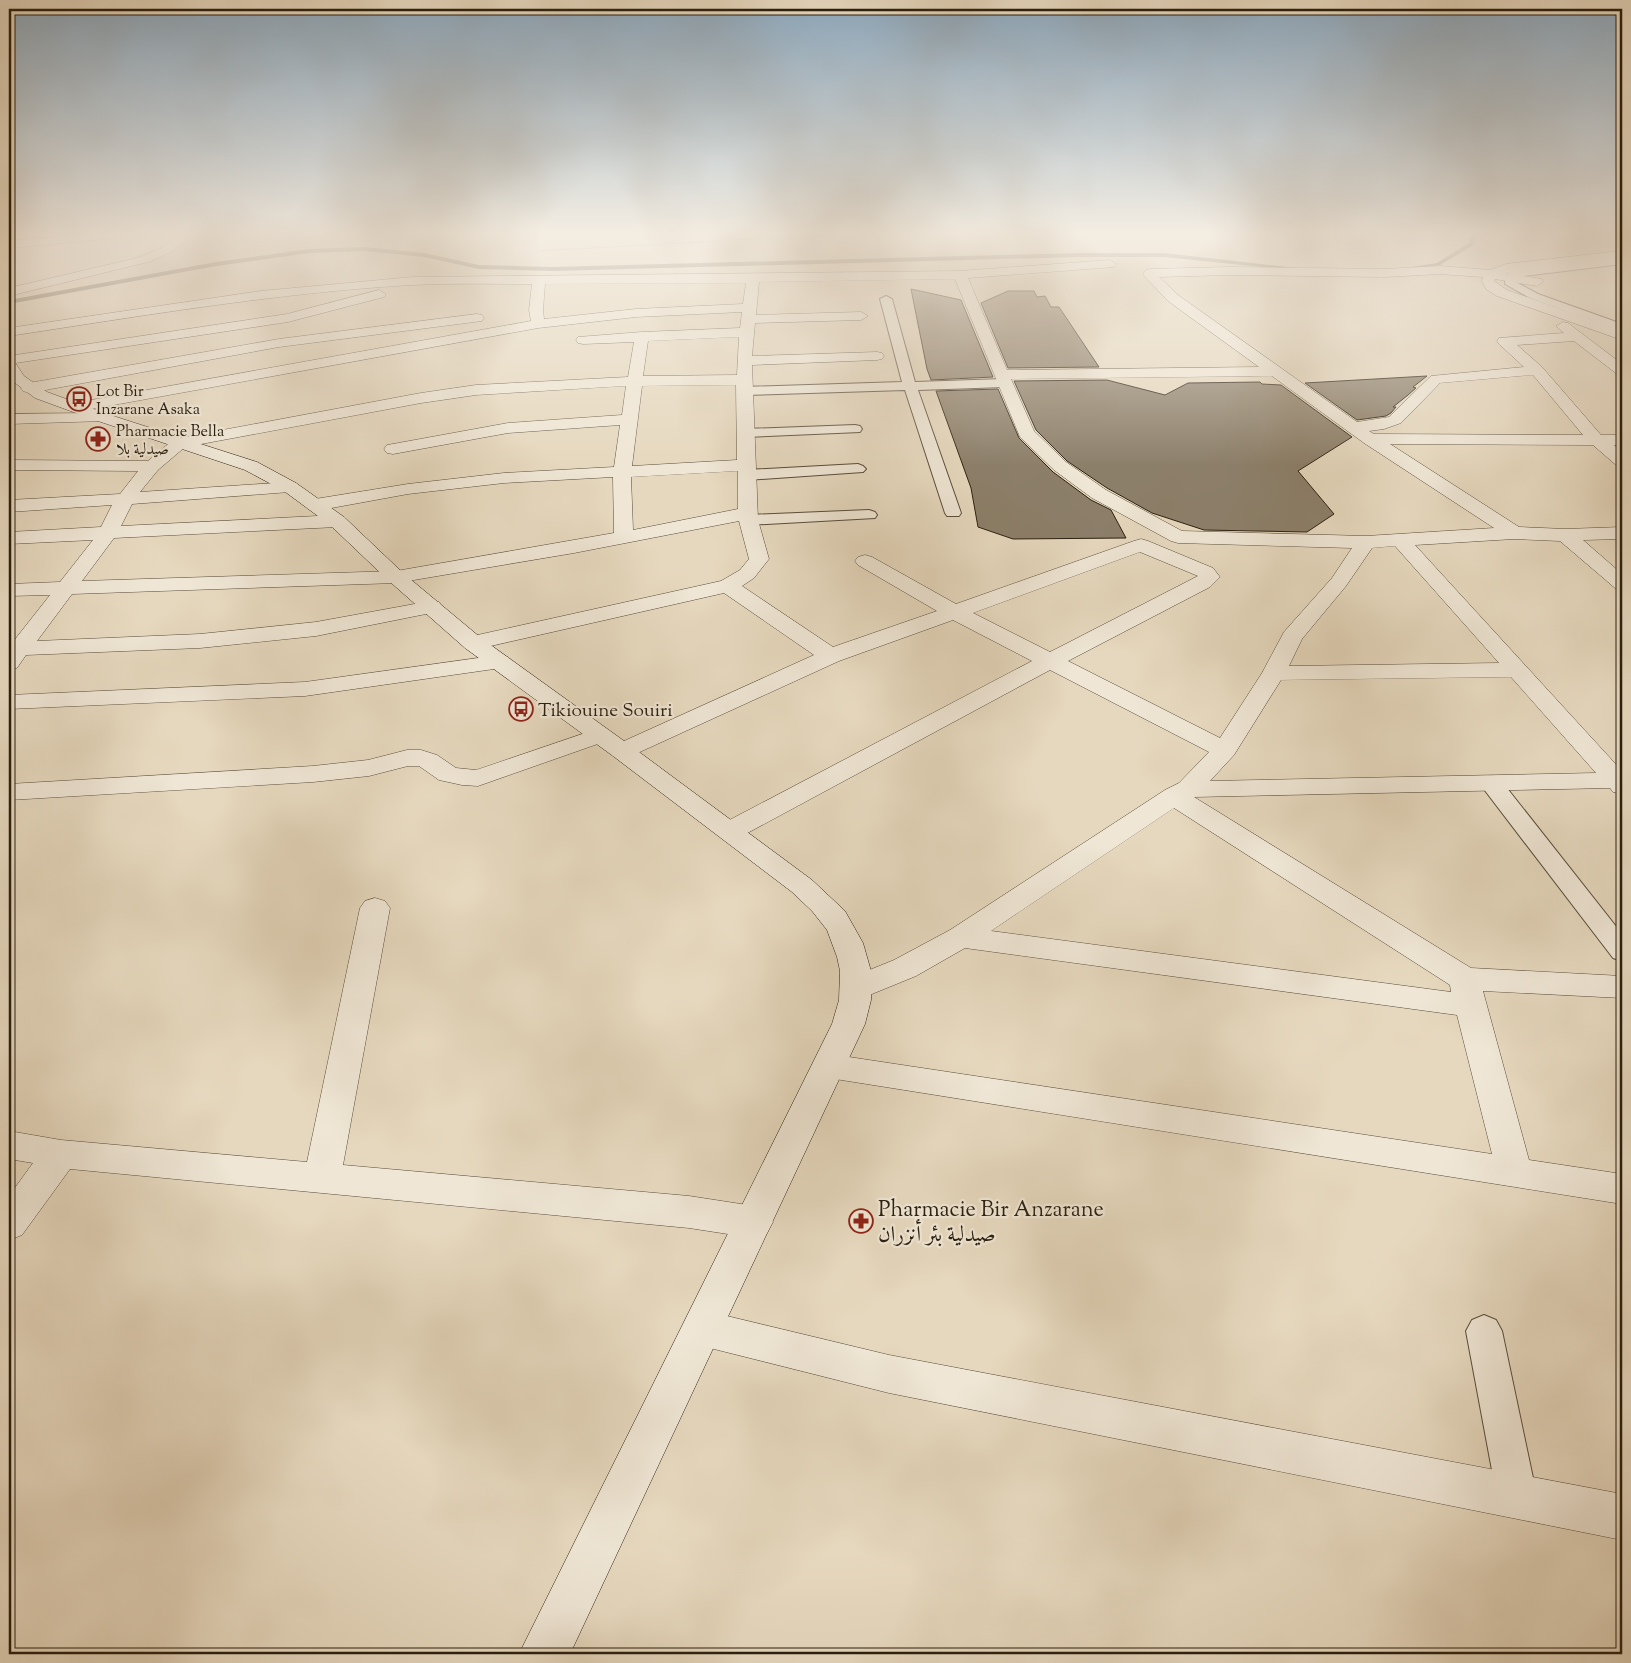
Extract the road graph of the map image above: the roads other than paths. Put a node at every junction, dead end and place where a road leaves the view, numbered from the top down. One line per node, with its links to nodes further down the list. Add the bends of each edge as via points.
1 (156, 311): 20 (street)
2 (317, 311): 28 (street)
3 (537, 311): 16 (street)
4 (750, 311): 17 (street)
5 (889, 311): 34 (lane)
6 (975, 311): 31 (street)
7 (1191, 311): 29 (street)
8 (1543, 311): 23 (street)
9 (1548, 311): 22 (street)
10 (1575, 311): 19 (lane)
11 (1579, 311): 19 (lane)
12 (1593, 311): 18 (street)
13 (518, 312): 16 (street)
14 (491, 316): 28 (street, via 279,343)
15 (861, 316): 17 (street)
16 (537, 317): 17 (street, via 636,313); 35 (street)
17 (749, 320): 21 (street); 26 (street)
18 (1622, 321)
19 (1622, 327)
20 (9, 332)
21 (642, 336): 24 (street); 32 (street)
22 (1622, 336)
23 (1578, 337): 27 (street, via 1504,340); 30 (street)
24 (583, 340)
25 (877, 356): 26 (street)
26 (746, 361): 33 (street)
27 (1537, 370): 39 (street, via 1436,379 1394,420); 43 (street)
28 (14, 371): 35 (street, via 57,401)
29 (1276, 371): 31 (street); 39 (street)
30 (1622, 371)
31 (1003, 379): 34 (lane); 65 (street, via 1026,433 1060,466 1099,494)
32 (636, 382): 33 (street); 38 (street); 45 (street, via 476,390)
33 (744, 386): 34 (lane); 41 (street)
34 (910, 386): 57 (lane)
35 (75, 407): 36 (street)
36 (104, 418): 37 (street); 45 (street)
37 (9, 419)
38 (629, 420): 46 (street, via 508,428); 52 (street)
39 (1354, 428): 42 (street)
40 (855, 429): 41 (lane)
41 (745, 433): 51 (street)
42 (1370, 439): 43 (street); 61 (street)
43 (1596, 439): 44 (street); 47 (street)
44 (1622, 440)
45 (180, 444): 49 (street); 53 (street, via 251,466)
46 (393, 449)
47 (1622, 461)
48 (9, 466): 49 (street)
49 (152, 466): 54 (street)
50 (858, 469): 51 (lane)
51 (747, 470): 52 (street); 59 (street)
52 (622, 472): 56 (street, via 456,483); 64 (street)
53 (290, 487): 54 (street); 56 (street)
54 (125, 500): 55 (street); 60 (street)
55 (9, 506)
56 (326, 513): 60 (street); 71 (street)
57 (953, 514)
58 (870, 515): 59 (lane)
59 (748, 516): 64 (street); 73 (street, via 759,560 747,574)
60 (108, 533): 66 (street); 74 (street)
61 (1514, 533): 63 (street); 67 (street)
62 (1622, 533): 63 (street)
63 (1565, 535): 72 (street)
64 (624, 536): 71 (street)
65 (1178, 537): 68 (street); 69 (street)
66 (9, 538)
67 (1400, 540): 68 (street); 83 (street)
68 (1366, 542): 84 (street, via 1339,582 1292,637)
69 (1141, 545): 77 (street); 81 (street, via 1206,572 1210,577 1204,583)
70 (865, 561): 77 (street)
71 (396, 577): 74 (street); 76 (street)
72 (1622, 584)
73 (728, 586): 78 (street); 80 (street)
74 (67, 587): 75 (street); 79 (street)
75 (9, 590)
76 (430, 606): 78 (street); 79 (street, via 316,630)
77 (953, 611): 80 (street); 81 (street)
78 (473, 643): 82 (street)
79 (14, 656)
80 (831, 656): 86 (street)
81 (1050, 661): 87 (street); 92 (street)
82 (500, 662): 85 (street, via 305,689); 86 (street)
83 (1517, 670): 84 (street); 88 (street)
84 (1274, 673): 87 (street)
85 (9, 702)
86 (611, 743): 90 (street, via 478,778 462,778 448,774 428,760 407,758 369,768 313,774); 92 (street)
87 (1225, 750): 91 (street)
88 (1621, 782): 89 (street)
89 (1490, 783): 91 (street); 95 (lane)
90 (9, 792)
91 (1181, 792): 94 (street); 98 (street)
92 (730, 831): 97 (street, via 825,907 843,931 853,958)
93 (375, 908): 103 (street)
94 (961, 937): 97 (street, via 904,968); 98 (street)
95 (1622, 952)
96 (1622, 987): 98 (street)
97 (856, 988): 99 (street, via 852,1014)
98 (1467, 992): 102 (street)
99 (829, 1066): 102 (street); 105 (street)
100 (9, 1145): 101 (street)
101 (61, 1154): 103 (street); 106 (street)
102 (1514, 1171): 104 (street)
103 (322, 1179): 105 (street, via 689,1212)
104 (1622, 1189)
105 (754, 1222): 107 (street)
106 (9, 1224)
107 (702, 1328): 109 (street, via 889,1374); 111 (street)
108 (1484, 1331): 109 (lane)
109 (1517, 1497): 110 (street)
110 (1622, 1517)
111 (544, 1654)

